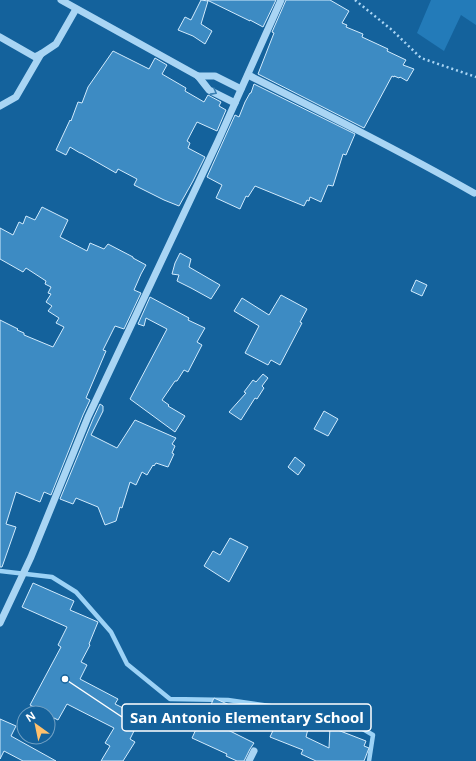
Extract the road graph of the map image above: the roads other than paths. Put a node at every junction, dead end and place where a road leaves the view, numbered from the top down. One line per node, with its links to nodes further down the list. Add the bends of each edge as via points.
1 (61, 0): 3 (street)
2 (281, 0): 6 (street)
3 (76, 9): 5 (street, via 56,44); 7 (street)
4 (0, 37): 5 (street, via 35,57)
5 (41, 54): 10 (street, via 16,97)
6 (248, 75): 8 (street); 11 (street, via 354,128)
7 (198, 76): 8 (street, via 215,76); 9 (street, one-way to 9, via 210,90)
8 (241, 89): 9 (street)
9 (235, 103): 12 (street, via 88,417 31,557)
10 (0, 106)
11 (474, 193)
12 (0, 623)
13 (254, 751): 14 (street)
14 (249, 761)

